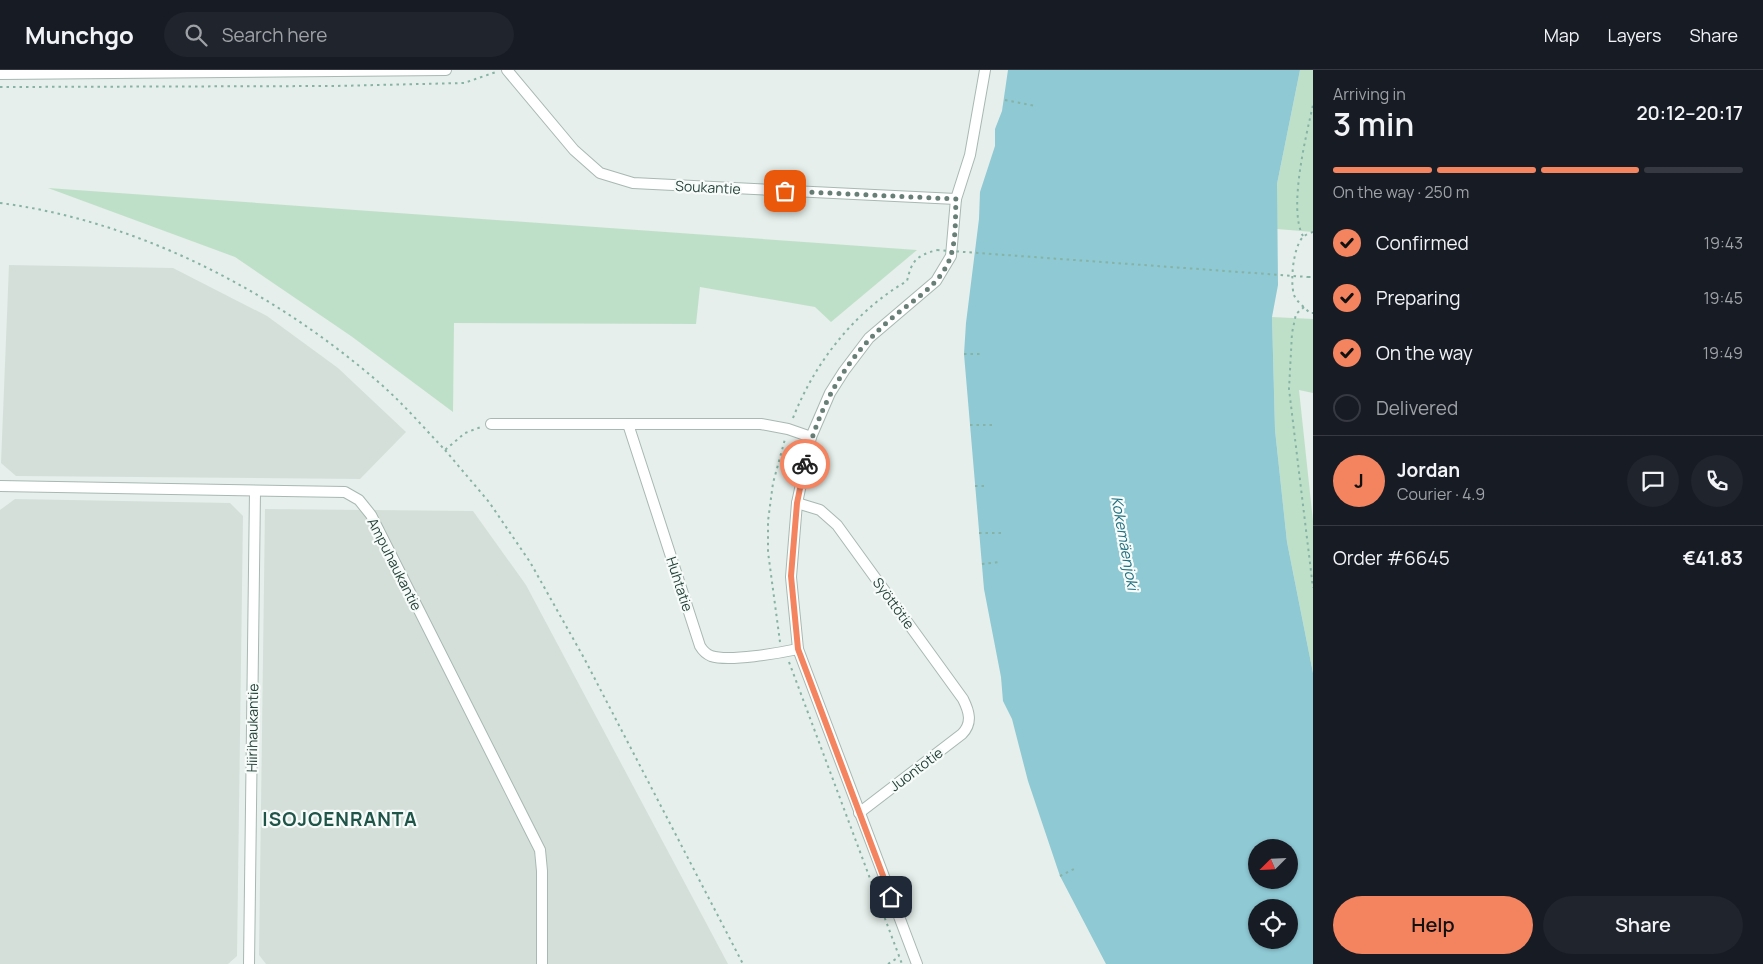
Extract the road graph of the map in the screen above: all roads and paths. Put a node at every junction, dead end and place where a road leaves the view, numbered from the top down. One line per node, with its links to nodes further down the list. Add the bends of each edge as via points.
1 (446, 70): 5 (street)
2 (502, 70): 6 (path, via 464,83)
3 (507, 70): 10 (street, Soukantie, via 574,150 600,173 633,183)
4 (985, 70): 10 (street, via 970,156)
5 (0, 74)
6 (0, 87)
7 (1005, 100): 9 (path)
8 (1313, 105): 13 (path, via 1302,153 1298,195 1298,227)
9 (1036, 106)
10 (956, 199): 24 (street, via 951,256 946,267 921,296 869,338 830,393)
11 (0, 203): 25 (path, via 106,226 159,246 293,316 378,381)
12 (1313, 232): 13 (path)
13 (1303, 236): 15 (path, via 1295,249 1293,284 1294,293)
14 (1313, 277): 23 (path, bridge, via 937,250 922,255 911,265 907,281 856,320 825,357 801,398)
15 (1304, 308): 16 (path); 35 (path, via 1296,314 1292,333 1289,389)
16 (1313, 313)
17 (964, 354): 18 (path)
18 (981, 354)
19 (491, 424): 20 (street); 25 (path, via 465,433)
20 (628, 424): 23 (street, via 761,424); 37 (street, Huhtatie, via 700,646 706,654 714,657 764,656)
21 (970, 425): 22 (path)
22 (993, 425)
23 (788, 429): 24 (street); 37 (path, via 773,483 768,521 768,552)
24 (811, 437): 30 (street)
25 (445, 450): 45 (path, via 489,502 530,562 584,658)
26 (0, 486): 29 (street, Ampuhaukantie)
27 (975, 486): 28 (path)
28 (986, 486)
29 (255, 491): 43 (street, Hiirihaukantie); 44 (street, Ampuhaukantie, via 345,492 359,500 370,515 540,850)
30 (797, 503): 36 (street, via 791,576); 38 (street, Syöttötie, via 820,510 837,525 963,699 969,711)
31 (979, 533): 32 (path)
32 (1002, 533)
33 (1000, 562): 34 (path)
34 (982, 564)
35 (1313, 588)
36 (798, 649): 37 (street, Huhtatie); 39 (street)
37 (783, 652): 42 (path, via 794,672)
38 (969, 722): 39 (street, Juontotie, via 962,734)
39 (859, 813): 48 (street)
40 (1074, 869): 41 (path)
41 (1060, 876)
42 (899, 957): 46 (path); 47 (path)
43 (249, 964)
44 (542, 964)
45 (743, 964)
46 (888, 964)
47 (902, 964)
48 (917, 964)

